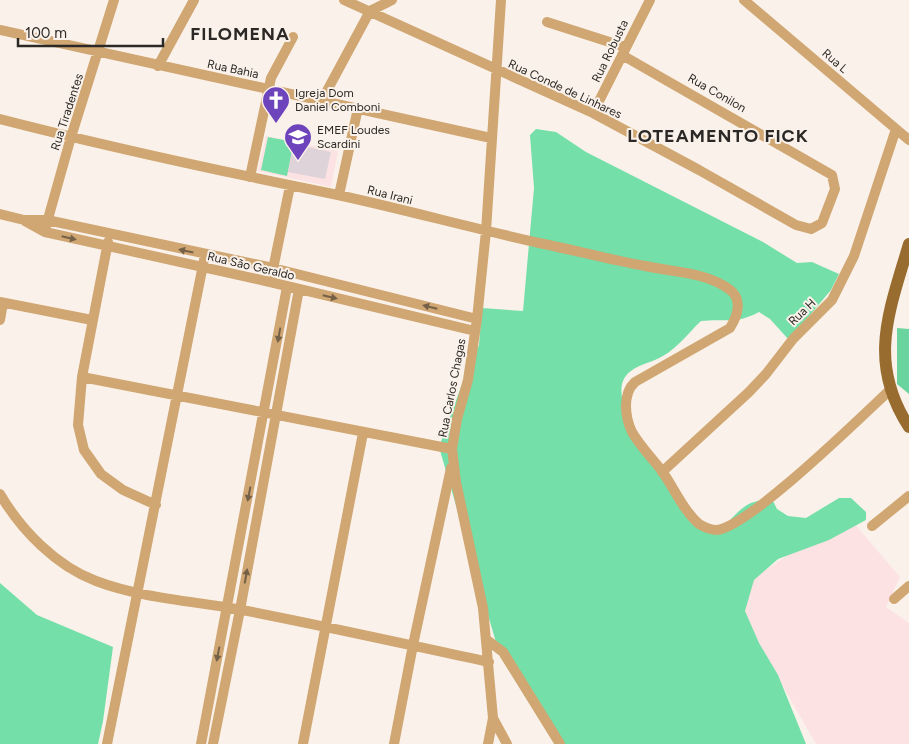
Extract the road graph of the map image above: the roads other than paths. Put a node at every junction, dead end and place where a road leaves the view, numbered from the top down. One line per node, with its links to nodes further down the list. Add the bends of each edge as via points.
1 (112, 0): 13 (street, Rua Tiradentes)
2 (194, 0): 14 (street)
3 (344, 0): 8 (street, Rua Conde de Linhares)
4 (392, 0): 8 (street)
5 (502, 0): 15 (street, Rua Carlos Chagas)
6 (650, 0): 12 (street, Rua Robusta)
7 (744, 0): 21 (street, Rua L)
8 (370, 11): 15 (street, Rua Conde de Linhares); 17 (street)
9 (547, 22): 12 (street, Rua Conilon)
10 (0, 30): 13 (street, Rua Bahia)
11 (293, 37): 16 (street)
12 (623, 51): 19 (street, Rua Robusta); 31 (street, Rua Conilon, via 832,175 835,189 822,223 811,229)
13 (99, 52): 14 (street, Rua Bahia); 22 (street, Rua Tiradentes)
14 (158, 66): 16 (street, Rua Bahia)
15 (496, 71): 19 (street, Rua Conde de Linhares); 23 (street, Rua Carlos Chagas)
16 (268, 90): 17 (street, Rua Bahia); 25 (street)
17 (322, 100): 18 (street, Rua Bahia)
18 (358, 108): 23 (street, Rua Bahia); 27 (street)
19 (593, 114): 31 (street, Rua Conde de Linhares)
20 (0, 120): 22 (street, Rua Irani)
21 (896, 130): 24 (street, Rua L); 57 (street, Rua H, via 854,256 832,300 793,339 749,392)
22 (71, 137): 25 (street, Rua Irani); 30 (street, Rua Tiradentes)
23 (491, 138): 32 (street, Rua Carlos Chagas)
24 (909, 140)
25 (250, 177): 26 (street, Rua Irani)
26 (290, 186): 27 (street, Rua Irani); 39 (street)
27 (339, 195): 32 (street, Rua Irani)
28 (0, 214): 29 (street, Rua São Geraldo)
29 (24, 220): 30 (street, Rua São Geraldo); 33 (street, Rua São Geraldo)
30 (47, 220): 33 (street, Rua Tiradentes); 34 (street, Rua São Geraldo)
31 (796, 225)
32 (486, 231): 44 (street, Rua Carlos Chagas); 57 (street, Rua Irani, via 713,280 730,290 737,300 738,312 730,328 645,375 629,388 626,405 632,432)
33 (45, 232): 36 (street, Rua São Geraldo, one-way to 36)
34 (110, 234): 36 (street); 37 (street, Rua São Geraldo, one-way to 34)
35 (909, 244): 49 (main road, via 890,308 884,346)
36 (107, 247): 38 (street, Rua São Geraldo); 46 (street)
37 (205, 255): 38 (street); 39 (street, Rua São Geraldo)
38 (202, 268): 40 (street, Rua São Geraldo); 50 (street)
39 (273, 268): 40 (street); 44 (street, Rua São Geraldo, one-way to 39)
40 (270, 282): 41 (street, Rua São Geraldo)
41 (287, 287): 42 (street, Rua São Geraldo); 51 (street, one-way to 51)
42 (299, 289): 47 (street, Rua São Geraldo, one-way to 47); 52 (street)
43 (2, 303): 45 (street); 46 (street)
44 (477, 319): 47 (street, Rua Carlos Chagas)
45 (0, 320)
46 (92, 320): 48 (street)
47 (475, 331): 55 (street, Rua Carlos Chagas, via 468,380)
48 (82, 377): 50 (street); 60 (street, via 78,425 84,450 101,474 123,490)
49 (890, 390): 53 (main road); 57 (street, via 813,461 728,526 713,530 700,525)
50 (176, 394): 51 (street); 60 (street)
51 (264, 413): 52 (street); 65 (street, one-way to 65)
52 (276, 415): 54 (street); 66 (street, one-way to 52)
53 (909, 427)
54 (363, 433): 55 (street); 67 (street)
55 (452, 449): 56 (street, Rua Carlos Chagas)
56 (453, 462): 68 (street, Rua Carlos Chagas); 69 (street)
57 (662, 472)
58 (0, 494): 63 (street, via 17,520 68,566 96,581)
59 (909, 496): 61 (street)
60 (156, 505): 63 (street)
61 (872, 526)
62 (909, 586): 64 (street)
63 (138, 592): 65 (street); 72 (street)
64 (894, 599)
65 (227, 607): 66 (street); 73 (street, one-way to 73)
66 (240, 610): 67 (street); 74 (street)
67 (326, 628): 69 (street); 75 (street)
68 (487, 640): 70 (street, Rua Carlos Chagas); 79 (street, via 503,652)
69 (413, 645): 70 (street); 76 (street)
70 (489, 662): 71 (street, Rua Carlos Chagas)
71 (494, 718): 77 (street); 78 (street, Rua Carlos Chagas)
72 (107, 744)
73 (201, 744)
74 (213, 744)
75 (303, 744)
76 (394, 744)
77 (488, 744)
78 (507, 744)
79 (560, 744)

